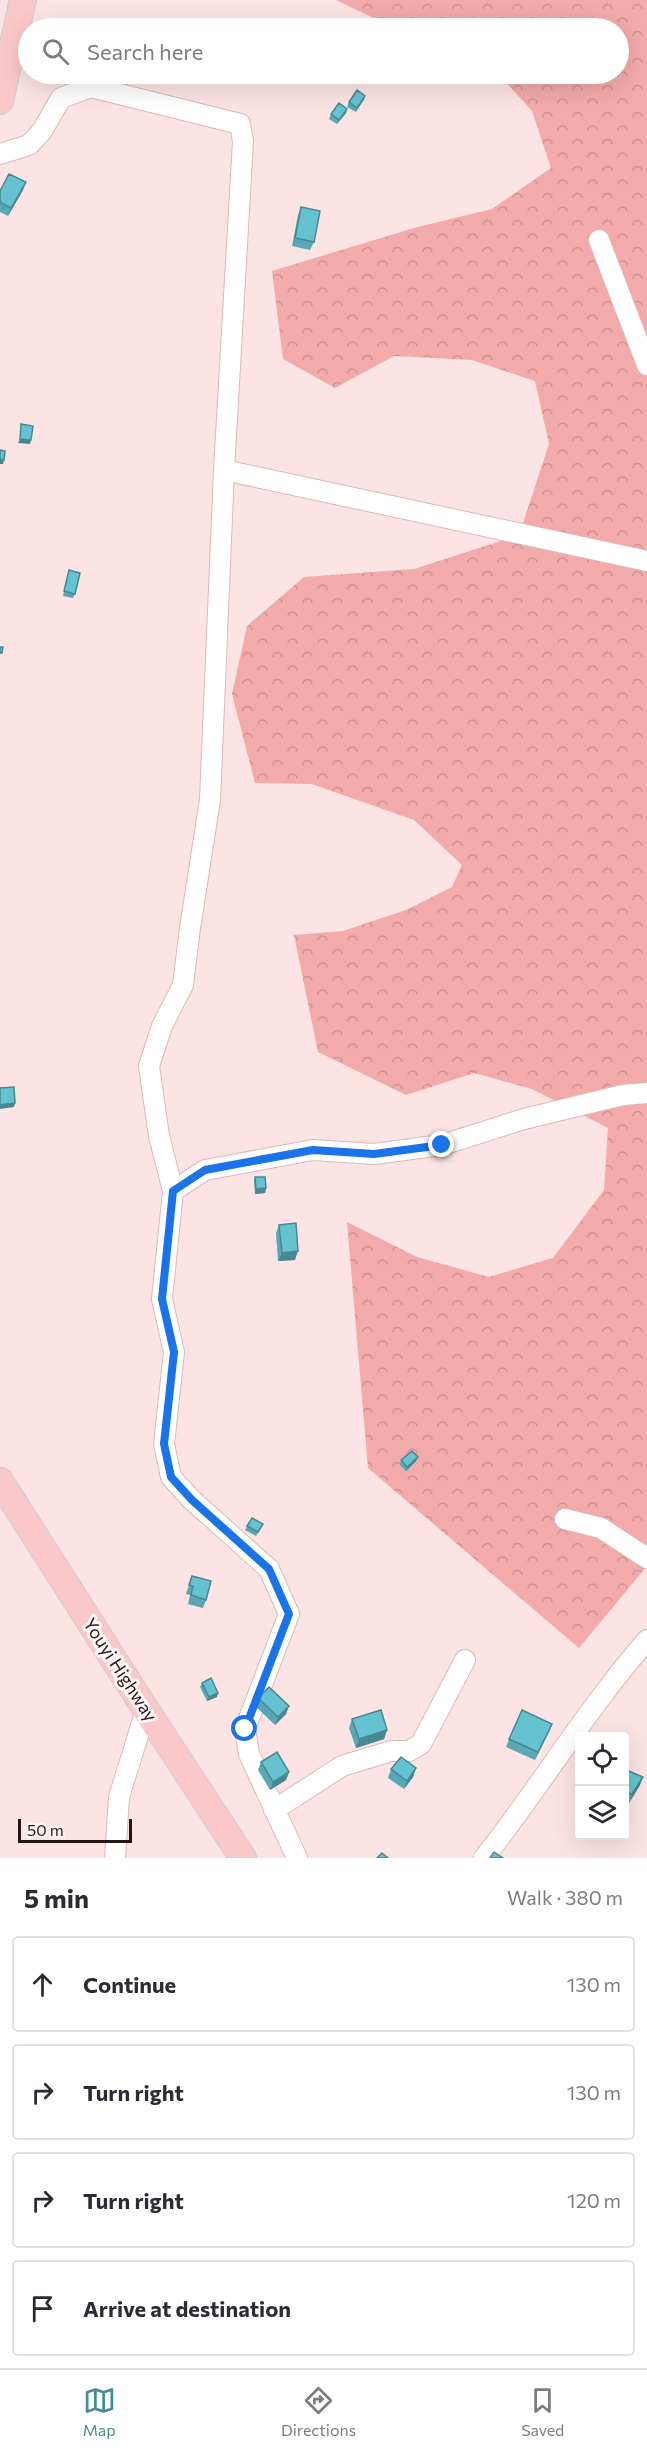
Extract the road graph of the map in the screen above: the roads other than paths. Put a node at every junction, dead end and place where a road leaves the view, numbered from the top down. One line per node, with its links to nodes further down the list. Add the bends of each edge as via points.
1 (23, 0): 2 (main road)
2 (19, 18)
3 (18, 22): 4 (main road)
4 (0, 101)
5 (0, 154): 8 (street, via 29,145 42,131 60,98 91,87 240,124 243,141)
6 (599, 240): 7 (street)
7 (647, 365)
8 (224, 470): 9 (street); 11 (street, via 210,800 183,985 162,1026 149,1065 159,1136)
9 (647, 561)
10 (647, 1093): 11 (street, via 623,1095 524,1119 442,1145 374,1154 313,1150 205,1170)
11 (173, 1191): 18 (street, via 162,1299 174,1352 164,1444 171,1477 269,1569 289,1614 245,1729 249,1754)
12 (0, 1481): 17 (main road, Youyi Highway)
13 (565, 1519): 14 (street, via 601,1528)
14 (647, 1558)
15 (647, 1640): 22 (street, via 614,1679)
16 (465, 1660): 18 (street, via 421,1744 409,1751 391,1751 342,1766)
17 (146, 1710): 19 (street, via 119,1797); 20 (main road, Youyi Highway)
18 (274, 1810): 21 (street)
19 (115, 1858)
20 (243, 1858)
21 (297, 1858)
22 (484, 1858)

